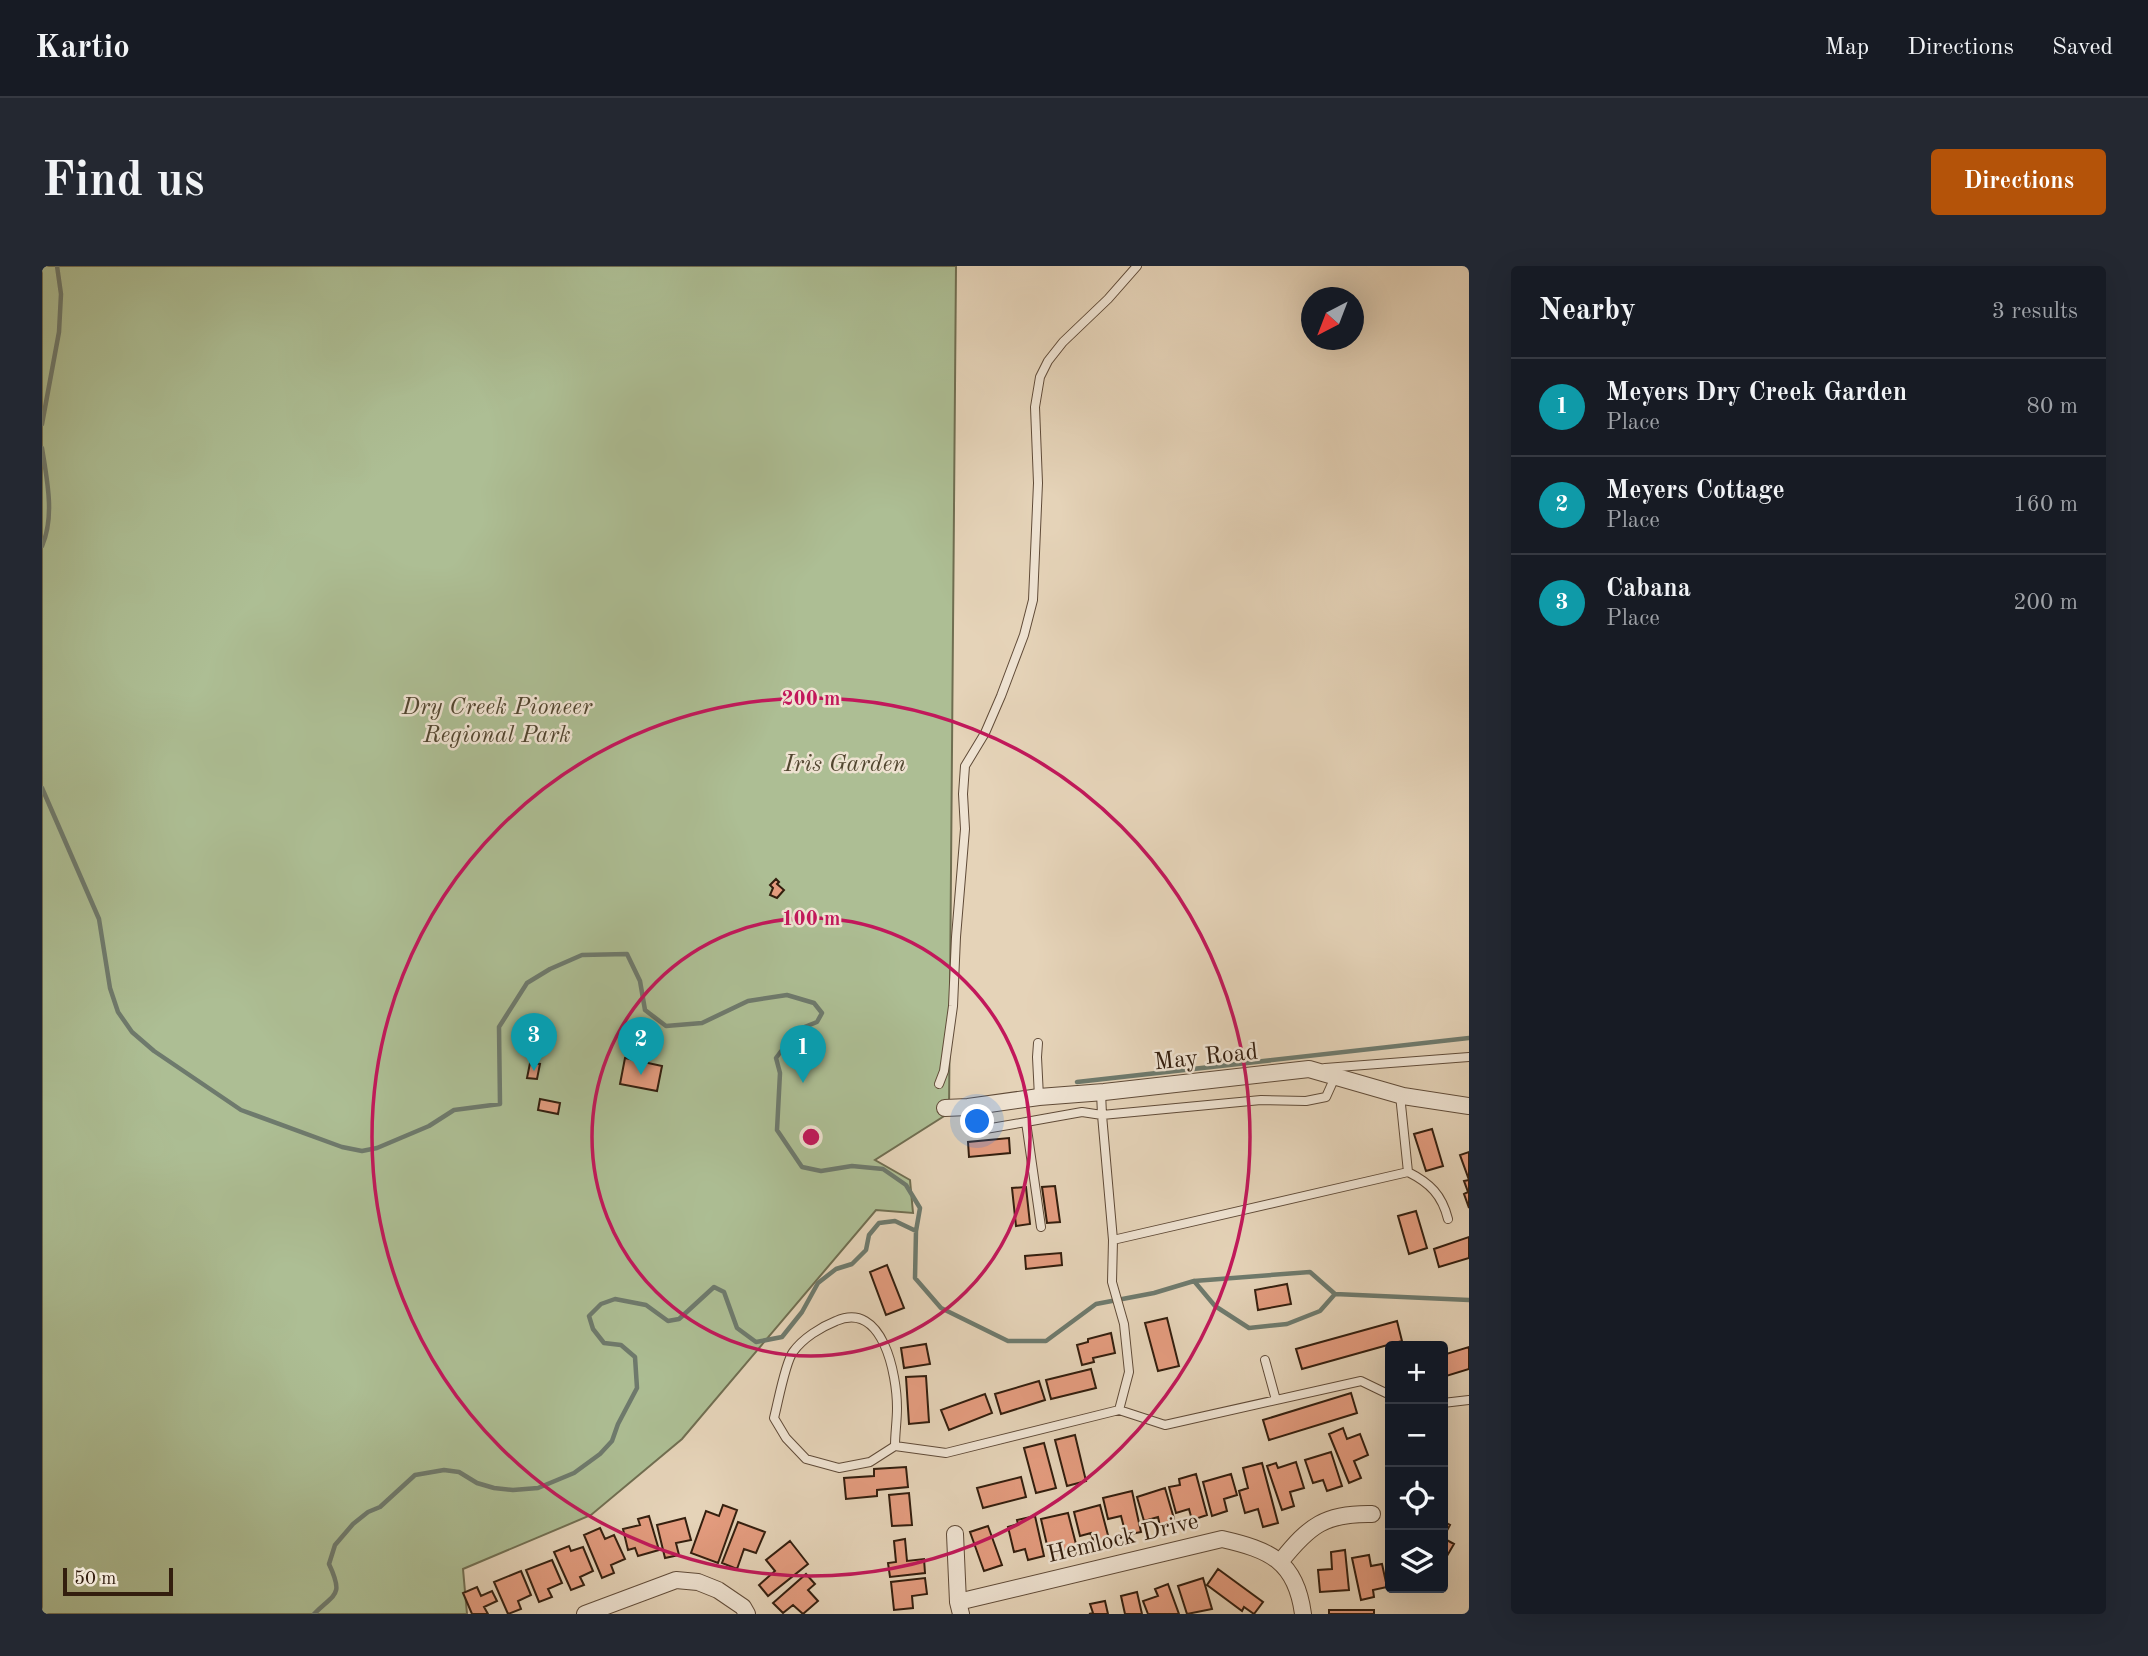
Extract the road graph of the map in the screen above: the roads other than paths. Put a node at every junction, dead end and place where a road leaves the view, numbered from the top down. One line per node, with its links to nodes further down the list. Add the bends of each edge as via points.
1 (1137, 266): 6 (lane, via 1063,342 1040,377 1035,407 1038,483 1033,600 1001,696 965,766 953,1006)
2 (1038, 1043): 9 (lane)
3 (1469, 1058): 4 (lane)
4 (1309, 1069): 5 (street, May Road); 7 (street, May Road)
5 (1335, 1077): 8 (street, May Road); 13 (lane, via 1326,1097 1306,1101 1261,1100)
6 (939, 1084)
7 (1101, 1092): 9 (street, May Road); 13 (lane)
8 (1400, 1096): 10 (street, May Road); 15 (lane)
9 (1039, 1097): 11 (street, May Road)
10 (1469, 1106)
11 (968, 1107): 12 (street, May Road); 14 (lane, via 974,1131)
12 (945, 1108)
13 (1102, 1115): 14 (lane, via 1082,1112); 18 (lane)
14 (1026, 1122): 17 (lane)
15 (1408, 1172): 16 (lane, via 1435,1190); 18 (lane)
16 (1448, 1219)
17 (1041, 1227)
18 (1113, 1240): 24 (lane, via 1112,1282 1124,1324 1129,1372)
19 (1265, 1360): 21 (lane)
20 (1385, 1393): 21 (lane, via 1361,1381)
21 (1276, 1400): 24 (lane, via 1165,1425)
22 (1469, 1400): 23 (lane)
23 (1448, 1402)
24 (1119, 1410): 25 (lane, via 946,1453)
25 (895, 1446): 25 (lane, via 894,1374 883,1341 869,1321 848,1315 819,1328 792,1352 774,1419 786,1438 806,1459 839,1468 870,1462)
26 (1372, 1514): 28 (street, via 1326,1520 1300,1538)
27 (955, 1534): 29 (street)
28 (1281, 1561): 29 (street, Hemlock Drive, via 1255,1546 1222,1539); 32 (street, via 1297,1586)
29 (959, 1608)
30 (585, 1614): 31 (street, via 676,1580 718,1590)
31 (747, 1614)
32 (1303, 1614)

